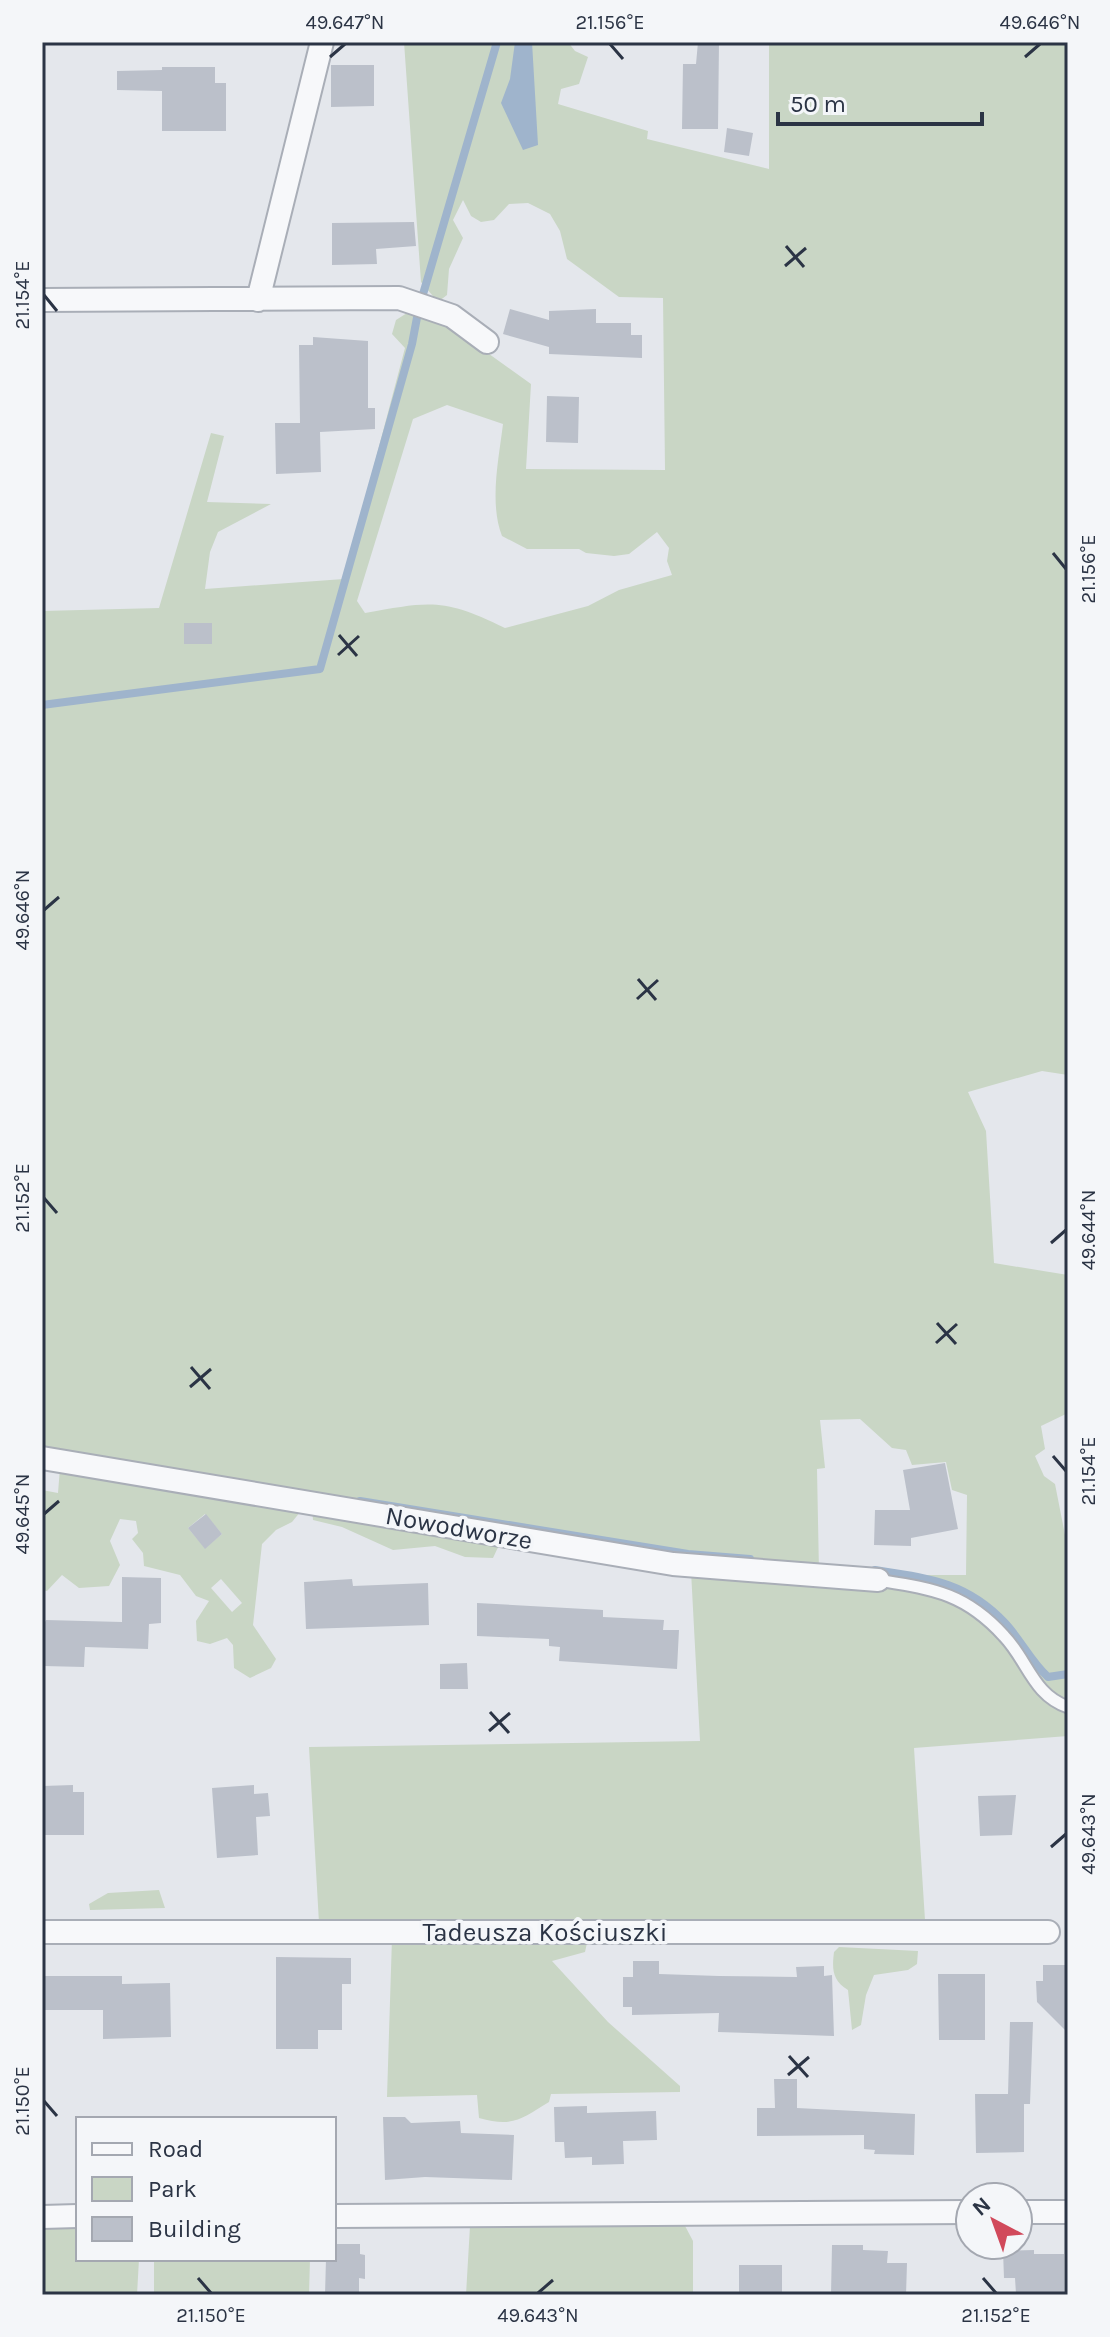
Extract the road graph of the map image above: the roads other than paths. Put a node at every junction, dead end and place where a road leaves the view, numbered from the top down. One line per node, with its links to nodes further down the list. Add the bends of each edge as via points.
1 (322, 42): 3 (street)
2 (42, 300): 3 (street)
3 (258, 300): 4 (street, via 399,298 452,316)
4 (487, 342)
5 (42, 1458): 6 (street, Nowodworze, via 673,1564)
6 (878, 1580): 7 (lane, via 940,1590 963,1600 1005,1637 1048,1699)
7 (1068, 1707)
8 (42, 1932): 9 (street, Tadeusza Kościuszki)
9 (1048, 1932)
10 (954, 2212): 14 (street)
11 (1034, 2212): 12 (street)
12 (1068, 2212)
13 (76, 2216): 15 (street)
14 (336, 2216)
15 (42, 2217)

